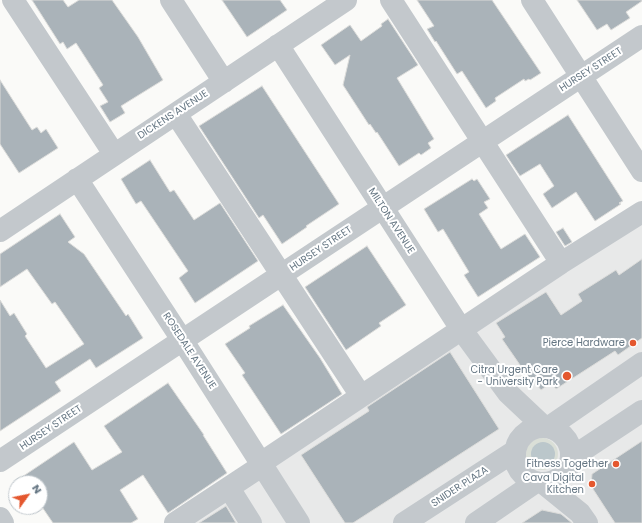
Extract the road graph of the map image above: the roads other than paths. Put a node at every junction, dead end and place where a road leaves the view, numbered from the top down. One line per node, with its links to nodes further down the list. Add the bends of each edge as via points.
1 (13, 0): 12 (street)
2 (171, 0): 9 (street)
3 (391, 0): 11 (street)
4 (532, 0): 8 (street)
5 (338, 2): 7 (street, DICKENS AVENUE)
6 (642, 36): 8 (street, HURSEY STREET)
7 (278, 46): 9 (street, DICKENS AVENUE); 15 (street, MILTON AVENUE)
8 (581, 76): 11 (street, HURSEY STREET); 13 (street)
9 (224, 82): 10 (street, DICKENS AVENUE)
10 (176, 114): 12 (street, DICKENS AVENUE); 19 (street)
11 (482, 141): 15 (street, HURSEY STREET); 18 (street)
12 (114, 154): 14 (street, DICKENS AVENUE)
13 (642, 171)
14 (77, 180): 17 (street, DICKENS AVENUE); 21 (street, ROSEDALE AVENUE)
15 (383, 208): 19 (street, HURSEY STREET); 20 (street, MILTON AVENUE)
16 (642, 212): 18 (street)
17 (0, 231)
18 (562, 263): 20 (street)
19 (281, 275): 21 (street, HURSEY STREET); 24 (street)
20 (461, 329): 23 (street, MILTON AVENUE); 24 (street)
21 (182, 340): 28 (street, HURSEY STREET); 30 (street, ROSEDALE AVENUE)
22 (642, 363): 26 (street)
23 (508, 393): 26 (street, MILTON AVENUE); 27 (street, MILTON AVENUE)
24 (361, 396): 30 (street)
25 (642, 411): 29 (street)
26 (546, 427): 27 (street, via 535,427 528,431); 29 (street, via 558,431 566,438 570,448)
27 (516, 446): 31 (street, via 516,461 520,471 527,478); 39 (street, SNIDER PLAZA)
28 (0, 461)
29 (570, 462): 31 (street, via 565,473 559,478 552,482); 34 (street)
30 (262, 464): 32 (street); 38 (street, ROSEDALE AVENUE)
31 (540, 483): 34 (street); 40 (street)
32 (229, 488): 36 (street); 37 (street)
33 (0, 518): 35 (street)
34 (584, 518)
35 (3, 523)
36 (175, 523)
37 (251, 523)
38 (299, 523)
39 (404, 523)
40 (476, 523)

